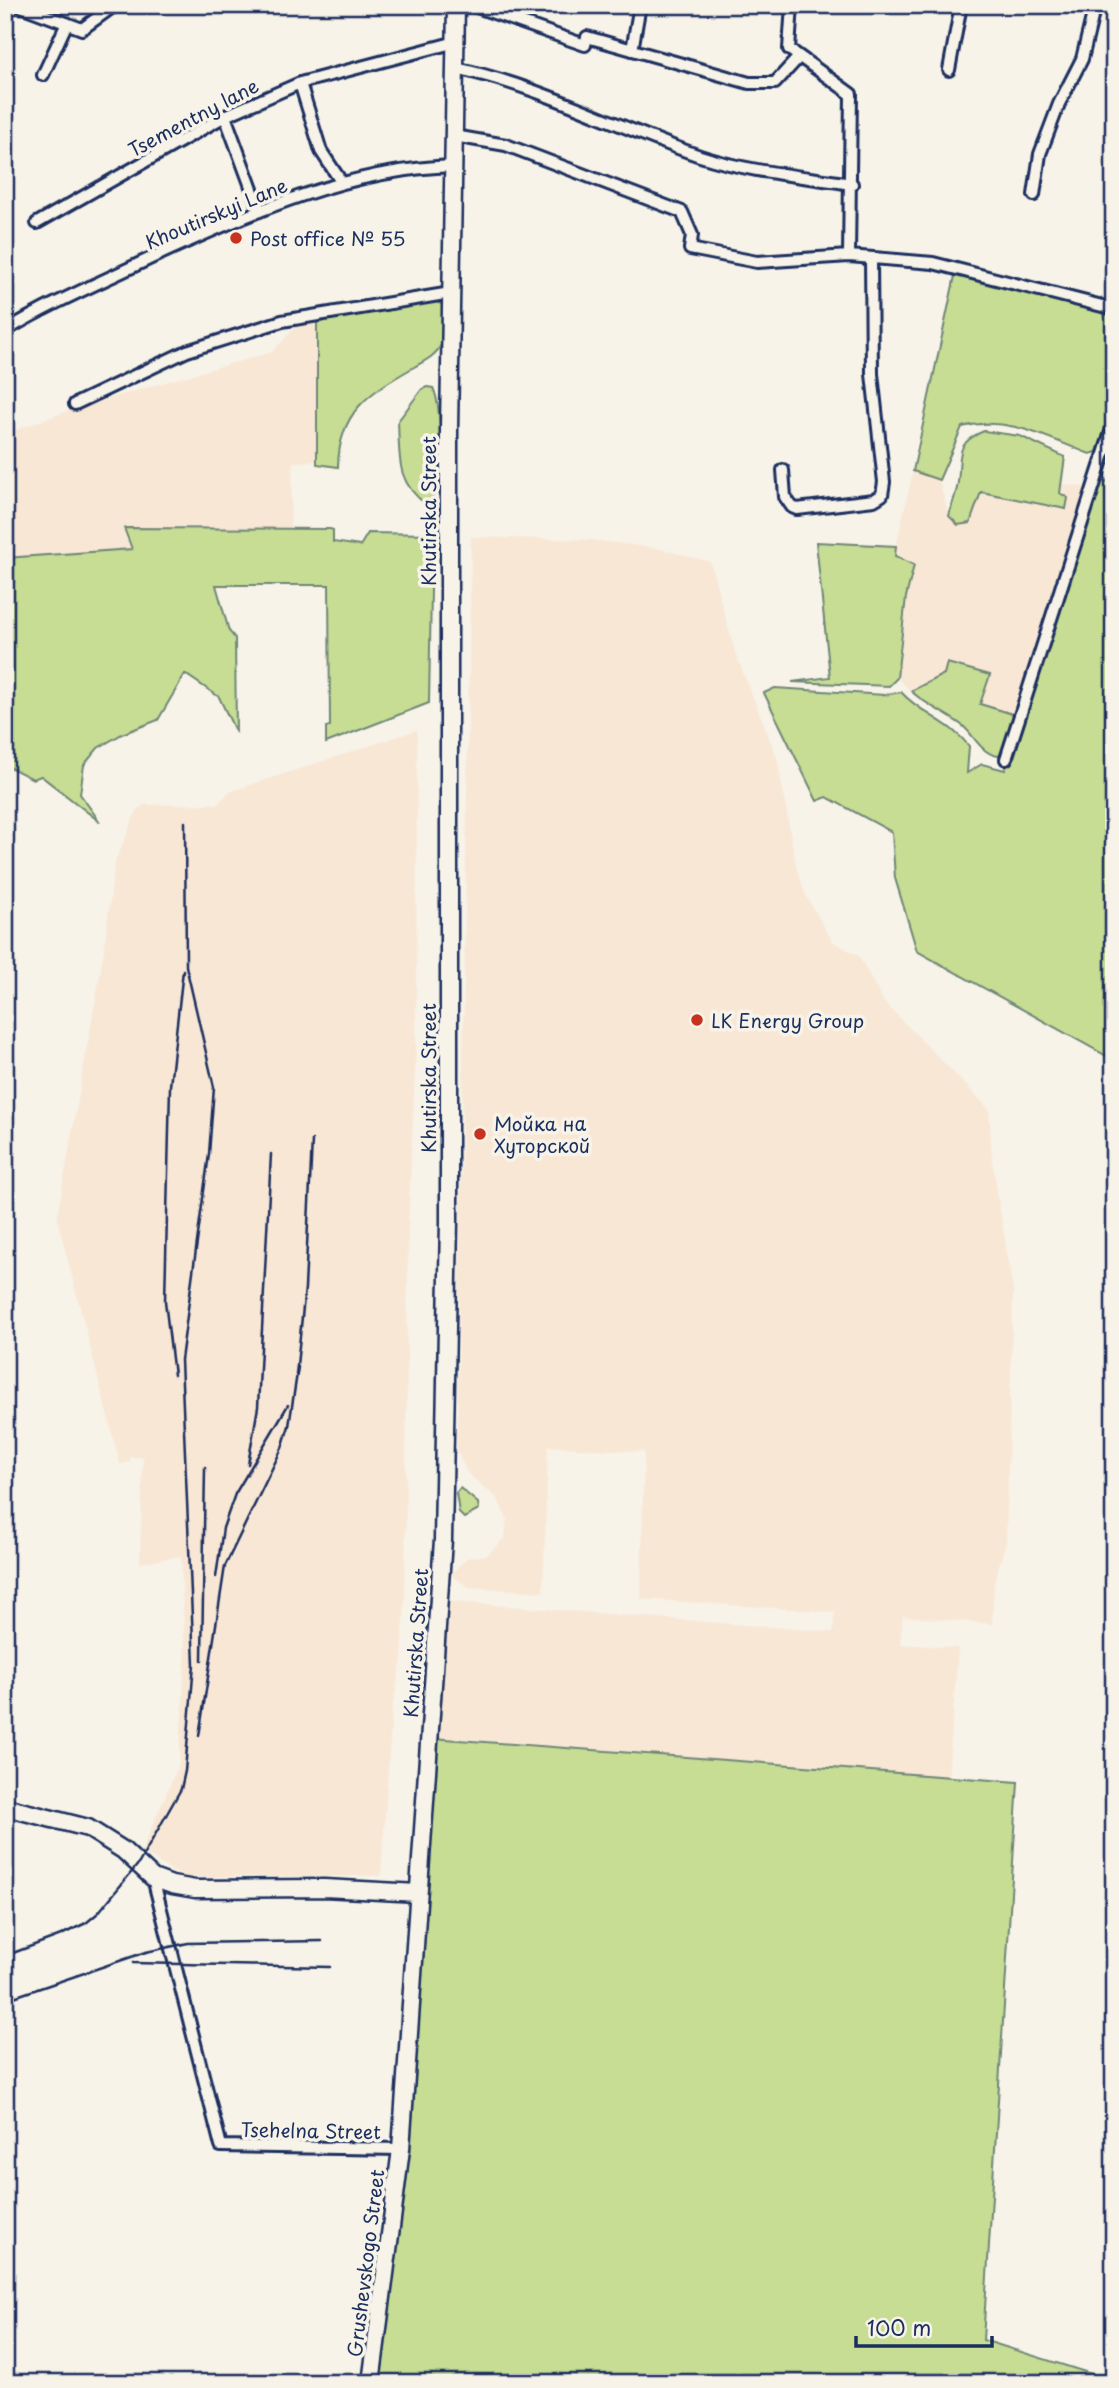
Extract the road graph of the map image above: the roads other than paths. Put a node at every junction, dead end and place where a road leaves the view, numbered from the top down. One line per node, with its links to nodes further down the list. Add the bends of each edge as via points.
1 (18, 5): 9 (street)
2 (116, 5): 9 (street, via 82,29)
3 (456, 5): 10 (main road, Khutirska Street)
4 (471, 5): 11 (street, via 585,45 587,37)
5 (640, 5): 11 (street)
6 (792, 5): 12 (street, via 789,49)
7 (961, 5): 14 (street)
8 (1095, 5): 22 (street, via 1082,59 1040,154)
9 (67, 23): 15 (street)
10 (456, 42): 13 (main road, Khutirska Street); 16 (street, Tsementny lane)
11 (632, 50): 12 (street, via 749,83 775,83)
12 (798, 58): 21 (street, via 851,94)
13 (455, 68): 18 (main road, Khutirska Street); 21 (street, via 503,78 702,156 744,168)
14 (949, 71)
15 (43, 75)
16 (300, 83): 17 (street, Tsementny lane); 20 (street, via 321,151)
17 (225, 116): 23 (street); 24 (street, Tsementny lane)
18 (454, 136): 19 (main road, Khutirska Street); 25 (street, via 506,145 682,212 691,235 690,249 757,262)
19 (454, 166): 20 (street, Khoutirskyi Lane, via 424,167); 27 (main road, Khutirska Street)
20 (342, 183): 23 (street, Khoutirskyi Lane)
21 (852, 184): 25 (street)
22 (1034, 195)
23 (260, 211): 29 (street, Khoutirskyi Lane, via 111,277)
24 (37, 223)
25 (849, 256): 26 (street)
26 (871, 258): 28 (street, via 933,263); 32 (street, via 872,374 883,495 874,500 792,508 785,497)
27 (451, 293): 30 (street, via 282,321 187,351); 36 (main road, Khutirska Street, via 449,1221 443,1540)
28 (1114, 309)
29 (5, 331)
30 (75, 404)
31 (1114, 423): 33 (street)
32 (783, 470)
33 (1006, 759)
34 (5, 1807): 35 (main road, via 88,1828 123,1850)
35 (153, 1878): 36 (main road, via 195,1889); 37 (street, Tsehelna Street, via 221,2146)
36 (418, 1893): 37 (main road, Khutirska Street)
37 (401, 2149): 38 (main road, Grushevskogo Street)
38 (371, 2383)

